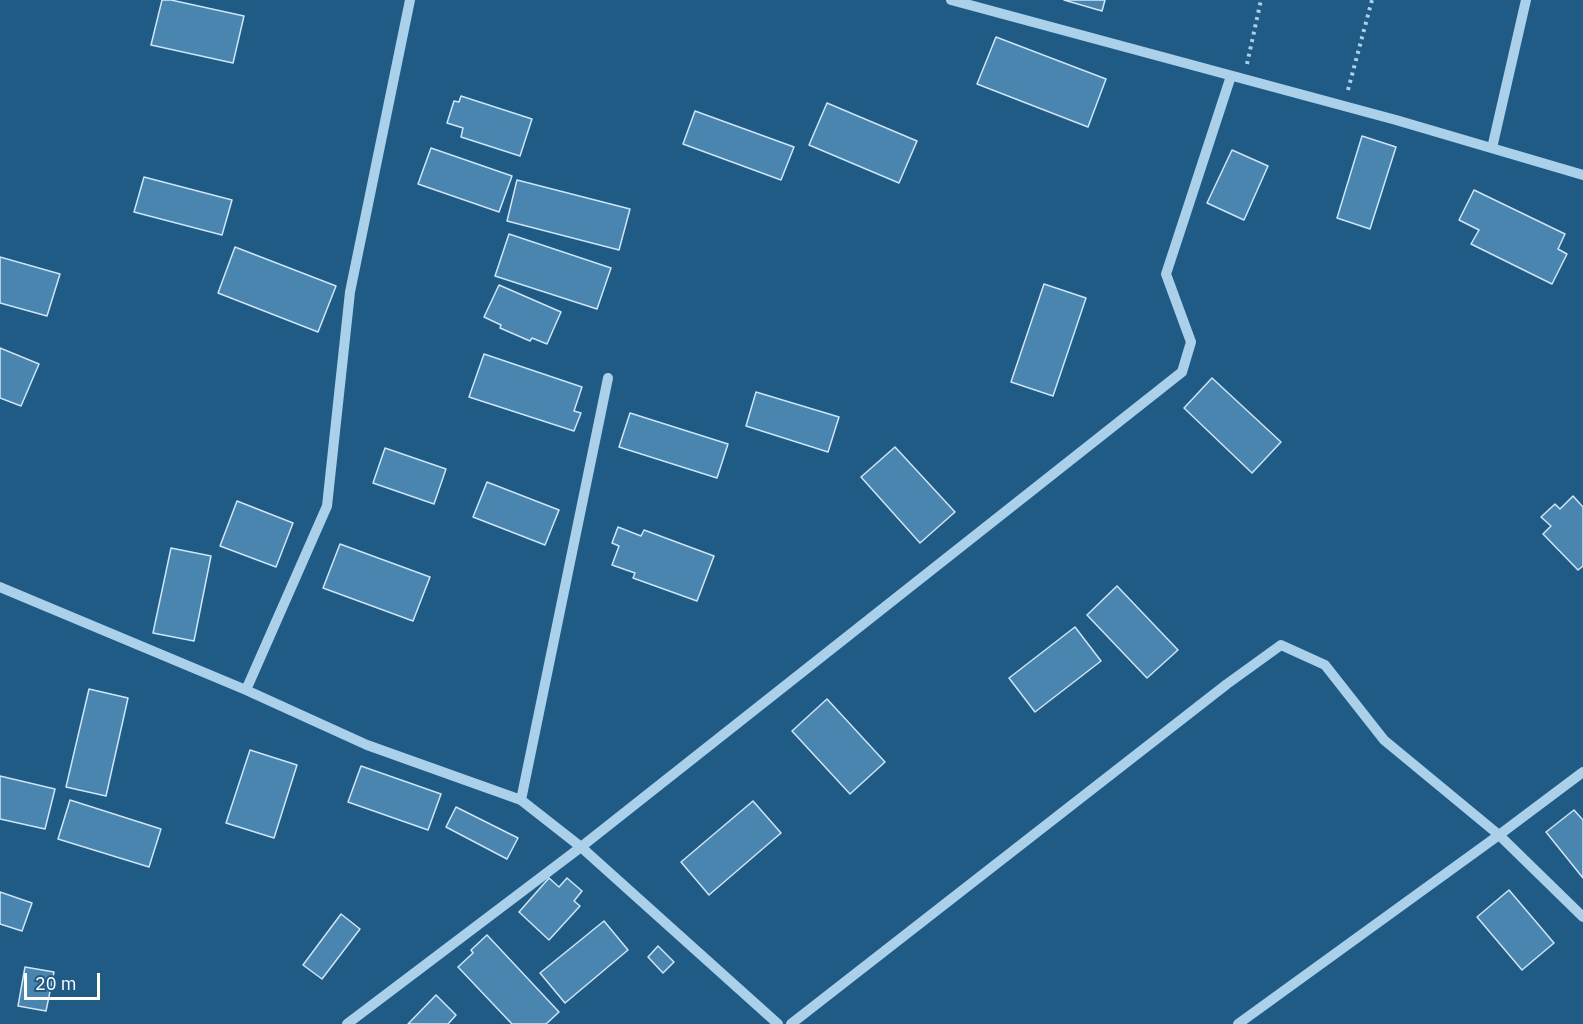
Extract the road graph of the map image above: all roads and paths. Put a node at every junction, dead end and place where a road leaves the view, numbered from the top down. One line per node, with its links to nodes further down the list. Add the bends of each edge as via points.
1 (410, 0): 13 (street, via 350,291 327,506)
2 (1261, 0): 7 (path)
3 (1372, 0): 8 (path)
4 (1526, 0): 9 (street)
5 (957, 1): 6 (street)
6 (1231, 76): 7 (street); 17 (street, via 1166,274 1191,342 1182,372)
7 (1244, 79): 8 (street)
8 (1344, 106): 9 (street)
9 (1492, 148): 10 (street)
10 (1583, 175)
11 (608, 378): 15 (street)
12 (0, 587): 13 (street)
13 (246, 690): 15 (street, via 368,745)
14 (1583, 772): 16 (street)
15 (521, 800): 17 (street)
16 (1500, 835): 18 (street); 21 (street, via 1384,740 1326,665 1281,645); 22 (street)
17 (581, 848): 19 (street); 20 (street)
18 (1583, 917)
19 (347, 1024)
20 (778, 1024)
21 (791, 1024)
22 (1238, 1024)

